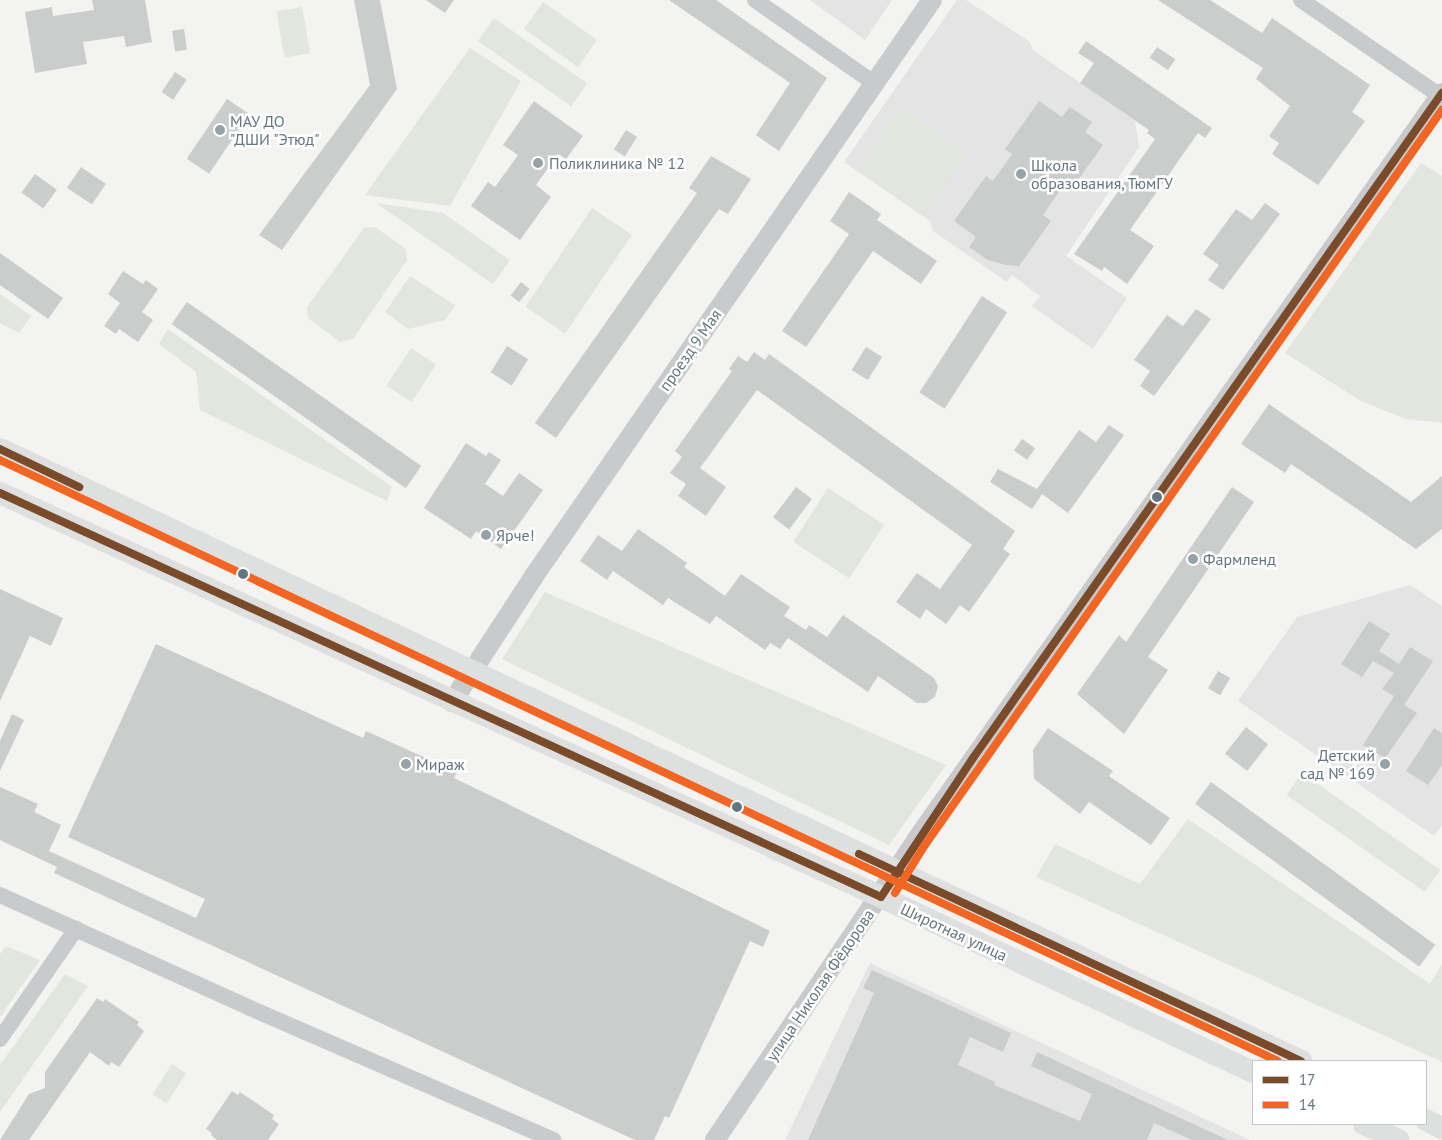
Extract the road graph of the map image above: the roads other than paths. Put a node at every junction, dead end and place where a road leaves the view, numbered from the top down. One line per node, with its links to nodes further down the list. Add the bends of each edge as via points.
1 (755, 0): 4 (street)
2 (932, 0): 4 (street, проезд 9 Мая)
3 (1301, 0): 5 (street)
4 (874, 83): 8 (street, проезд 9 Мая)
5 (1441, 94): 10 (street, улица Николая Фёдорова)
6 (0, 449): 8 (main road, Широтная улица)
7 (0, 493): 9 (main road, Широтная улица)
8 (471, 671): 9 (street, проезд 9 Мая); 10 (main road, Широтная улица)
9 (452, 702): 12 (main road, Широтная улица)
10 (896, 871): 12 (street, улица Николая Фёдорова); 15 (main road, Широтная улица)
11 (0, 894): 13 (street)
12 (881, 897): 16 (main road, Широтная улица); 21 (street, улица Николая Фёдорова)
13 (76, 929): 14 (street); 20 (street)
14 (0, 1039)
15 (1298, 1060)
16 (1252, 1072)
17 (1427, 1120): 19 (main road)
18 (1366, 1125): 22 (main road)
19 (1442, 1128)
20 (554, 1140)
21 (715, 1140)
22 (1399, 1140)

